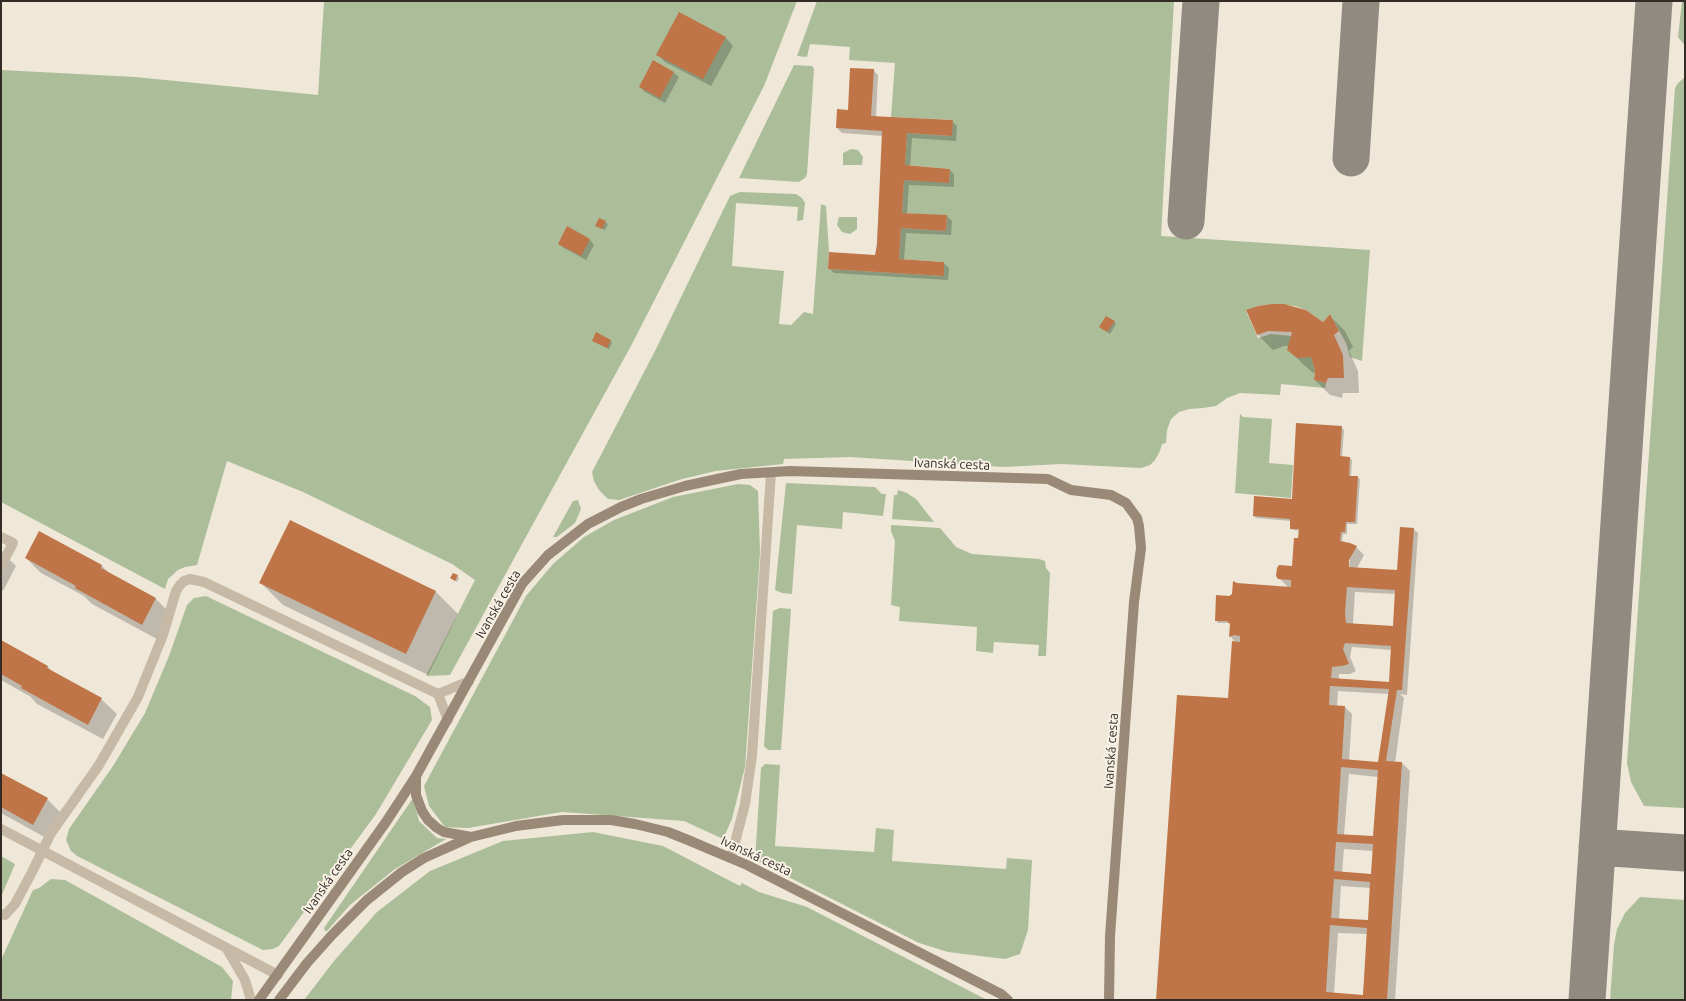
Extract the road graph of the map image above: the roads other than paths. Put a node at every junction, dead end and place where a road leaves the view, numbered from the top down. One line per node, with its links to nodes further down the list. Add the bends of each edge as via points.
1 (771, 473): 4 (street, Ivanská cesta, via 741,474 664,492 621,507 573,534 548,555 522,584); 11 (street, via 752,756 745,804); 19 (street, Ivanská cesta, via 790,471 1048,479 1071,490 1111,495 1126,503 1137,518 1141,548 1134,600 1110,936)
2 (1, 537): 3 (street, via 13,543)
3 (1, 566)
4 (469, 680): 5 (street); 6 (street, Ivanská cesta)
5 (438, 694): 6 (street); 10 (street, via 204,582 190,579 184,581 176,591 163,635 138,697 100,765 51,832)
6 (448, 720): 7 (street, Ivanská cesta)
7 (416, 776): 9 (street, Ivanská cesta, via 416,795 428,820 444,832); 14 (street, Ivanská cesta)
8 (1, 829): 10 (street)
9 (471, 837): 11 (street, Ivanská cesta, via 516,826 563,820 611,820 668,832); 15 (street, Ivanská cesta, via 424,858 382,888 332,935)
10 (42, 852): 12 (street, via 15,904 5,915); 13 (street)
11 (731, 858): 18 (street, Ivanská cesta, via 1001,994)
12 (1, 914)
13 (227, 949): 14 (street); 16 (street, via 246,980)
14 (278, 975): 15 (street); 17 (street, Ivanská cesta)
15 (280, 998)
16 (251, 1000)
17 (259, 1000)
18 (1008, 1000)
19 (1110, 1000)

